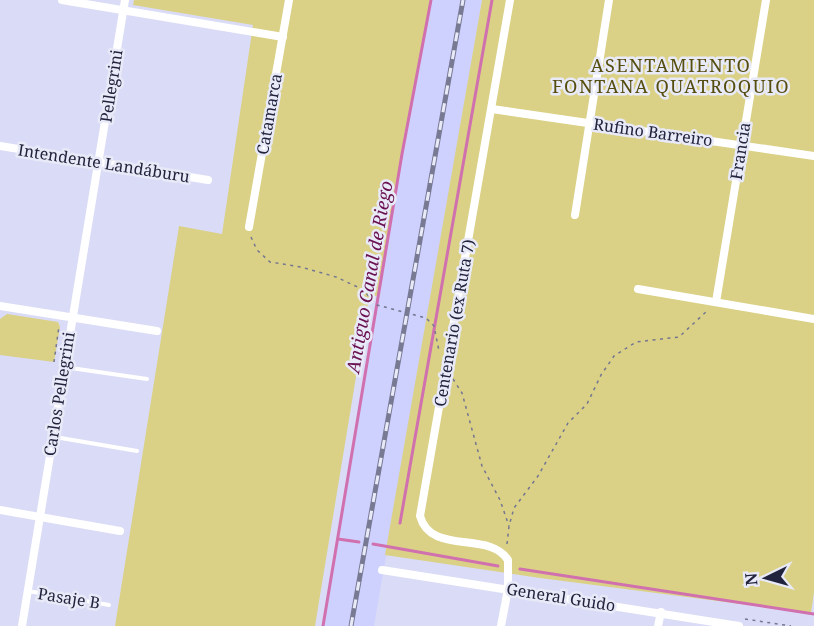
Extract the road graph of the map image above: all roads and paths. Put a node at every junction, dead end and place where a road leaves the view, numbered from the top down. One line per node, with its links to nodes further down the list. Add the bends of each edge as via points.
1 (62, 0): 7 (street)
2 (125, 0): 7 (street)
3 (290, 0): 8 (street, Catamarca)
4 (510, 0): 9 (street, Centenario (ex Ruta 7))
5 (609, 0): 10 (street)
6 (766, 0): 11 (street, Francia)
7 (123, 10): 8 (street); 14 (street, Pellegrini)
8 (283, 37): 17 (street, Catamarca)
9 (492, 109): 10 (street, Rufino Barreiro); 28 (street, Centenario (ex Ruta 7))
10 (589, 123): 11 (street, Rufino Barreiro); 16 (street)
11 (741, 145): 13 (street, Rufino Barreiro); 19 (street, Francia)
12 (0, 146): 14 (street, Intendente Landáburu)
13 (814, 156)
14 (98, 162): 15 (street, Intendente Landáburu); 21 (street, Carlos Pellegrini)
15 (208, 180)
16 (575, 215)
17 (249, 227): 25 (path, via 257,250 270,262 336,277 362,289 377,305 426,318 434,326)
18 (638, 289): 19 (street)
19 (716, 302): 22 (street); 34 (path, via 679,337 636,342 614,356 587,404 568,423 538,476 514,508)
20 (0, 306): 21 (street)
21 (71, 318): 24 (street); 27 (street, Carlos Pellegrini)
22 (814, 319)
23 (57, 322): 26 (path, via 60,327)
24 (157, 331)
25 (439, 351)
26 (54, 362)
27 (63, 366): 29 (lane); 30 (street, Carlos Pellegrini)
28 (446, 368): 34 (path, via 462,393 482,466); 36 (street, Centenario (ex Ruta 7), via 420,516 436,536 485,546)
29 (147, 379)
30 (53, 436): 31 (lane); 33 (street, Carlos Pellegrini)
31 (137, 451)
32 (0, 510): 33 (street)
33 (40, 517): 35 (street); 39 (street, Carlos Pellegrini)
34 (508, 526): 36 (path)
35 (120, 531)
36 (505, 556): 38 (street)
37 (382, 570): 38 (street, General Guido)
38 (508, 589): 41 (street, General Guido); 43 (street)
39 (28, 591): 40 (lane, Pasaje B); 42 (street, Carlos Pellegrini)
40 (109, 605)
41 (661, 612): 44 (street); 45 (street, General Guido)
42 (22, 626)
43 (501, 626)
44 (658, 626)
45 (739, 626)

